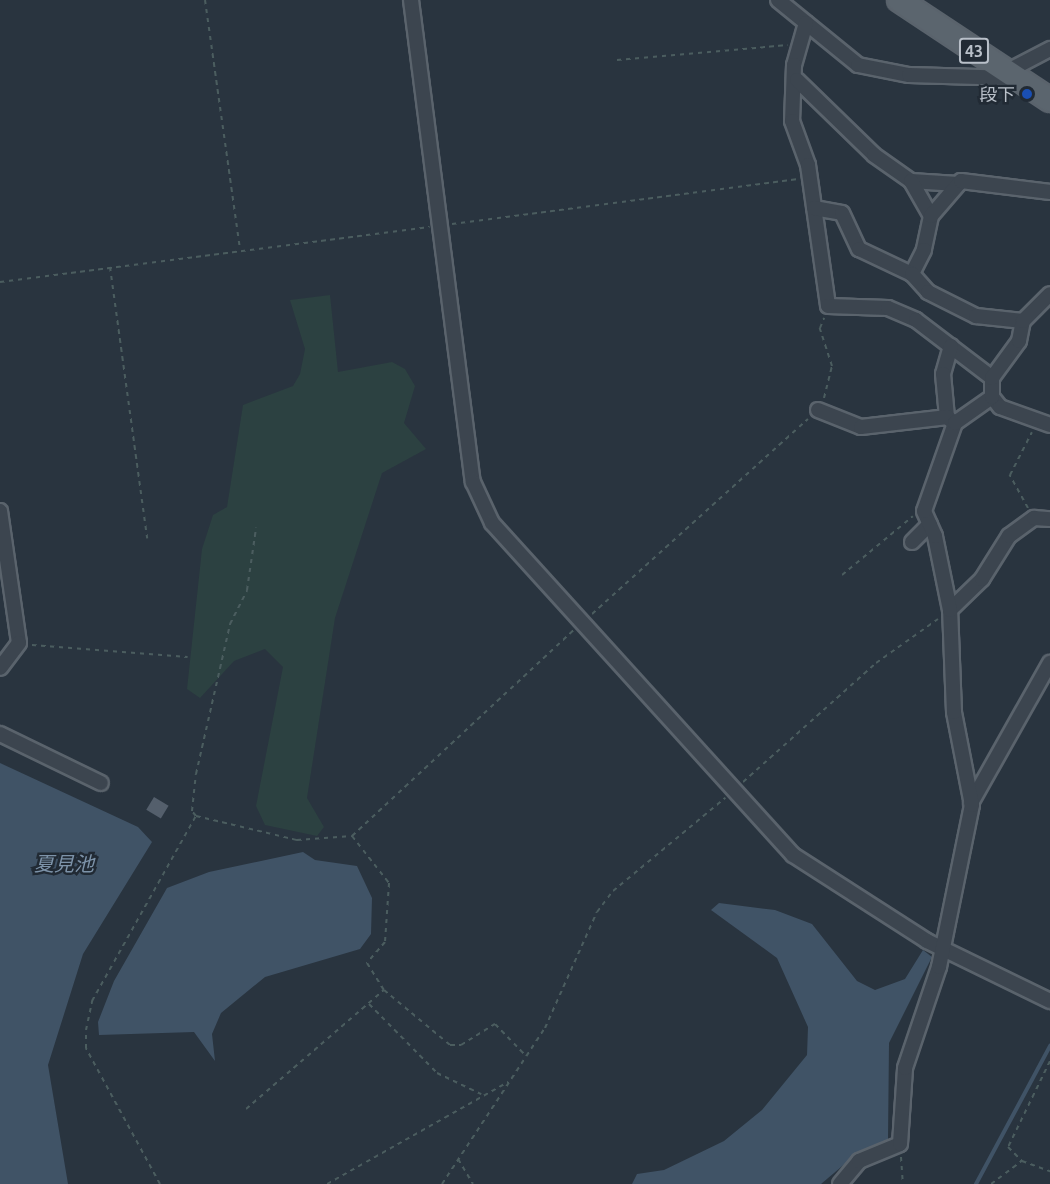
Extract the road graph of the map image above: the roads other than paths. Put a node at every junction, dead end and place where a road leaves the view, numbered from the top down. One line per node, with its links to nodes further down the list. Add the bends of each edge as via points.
1 (411, 0): 33 (street, via 477,499 492,523 793,855)
2 (778, 0): 4 (street)
3 (899, 0): 6 (main road, 43)
4 (806, 23): 6 (street, via 858,65 909,75); 7 (street, via 798,44)
5 (1050, 49): 6 (street)
6 (1010, 75): 8 (main road, 43)
7 (796, 80): 9 (street, via 874,155); 12 (street, via 792,121)
8 (1050, 100)
9 (911, 181): 10 (street); 13 (street)
10 (958, 184): 11 (street, via 979,181); 13 (street)
11 (1050, 192)
12 (814, 208): 14 (street, via 843,213 859,249); 17 (street, via 828,306 888,308 916,320)
13 (931, 216): 14 (street, via 924,250)
14 (912, 274): 16 (street, via 928,292 976,315)
15 (1050, 294): 16 (street)
16 (1023, 321): 18 (street, via 1019,342)
17 (951, 346): 18 (street); 21 (street, via 943,374)
18 (993, 378): 19 (street)
19 (992, 398): 21 (street); 22 (street)
20 (818, 410): 21 (street, via 861,427)
21 (951, 420): 25 (street, via 924,511)
22 (1044, 423)
23 (0, 511): 29 (street, via 19,643)
24 (1050, 519): 27 (street, via 1034,518 1001,544 982,579)
25 (930, 524): 26 (street); 27 (street)
26 (912, 542)
27 (950, 610): 32 (street, via 954,712)
28 (1050, 663): 32 (street)
29 (0, 668)
30 (0, 734): 31 (street)
31 (101, 783)
32 (971, 803): 33 (street)
33 (940, 947): 34 (street); 35 (street, via 905,1068 900,1144 859,1161)
34 (1050, 1001)
35 (840, 1184)

